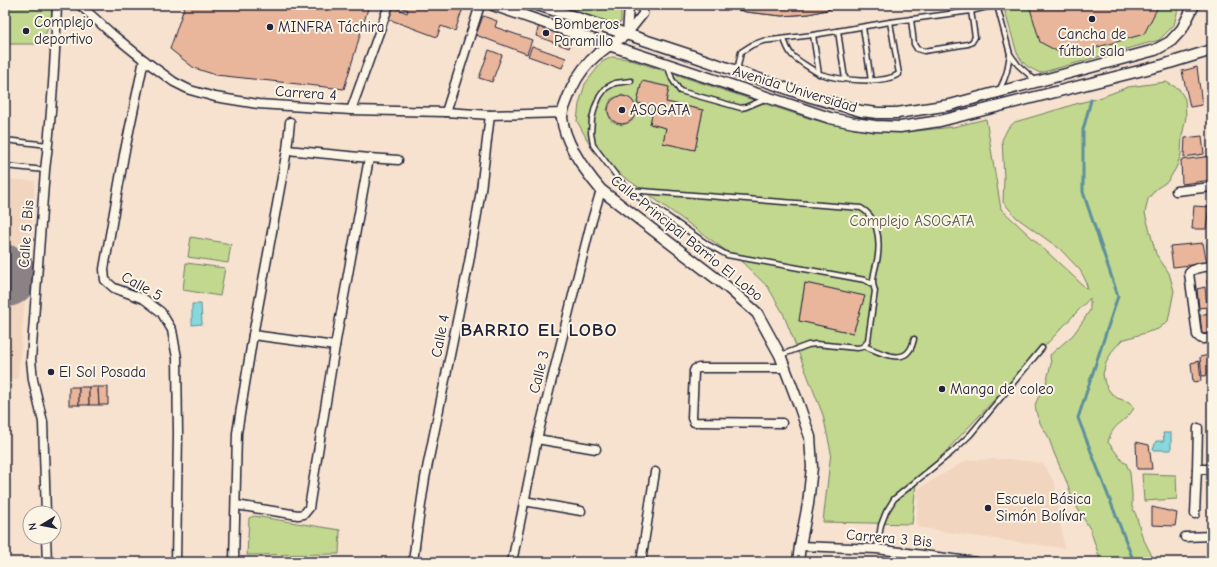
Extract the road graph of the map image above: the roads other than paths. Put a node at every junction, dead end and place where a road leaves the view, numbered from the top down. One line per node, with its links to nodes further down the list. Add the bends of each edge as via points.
1 (57, 5): 38 (street, Calle 5 Bis)
2 (80, 5): 22 (street, Carrera 4)
3 (389, 5): 32 (street)
4 (480, 5): 33 (street)
5 (493, 5): 19 (street, Avenida Universidad)
6 (538, 5): 16 (street, Avenida Universidad)
7 (628, 5): 16 (street)
8 (643, 5): 16 (street, via 643,14)
9 (996, 5): 11 (lane); 21 (lane)
10 (1194, 5): 29 (street, Avenida Universidad, via 1182,29 1170,42 1155,50)
11 (971, 11): 12 (lane); 12 (lane, via 975,37 972,42 924,51 917,49 914,44)
12 (911, 19): 13 (lane)
13 (890, 22): 14 (lane); 28 (lane, via 899,74)
14 (863, 27): 15 (lane); 28 (lane)
15 (838, 31): 17 (lane); 26 (lane)
16 (627, 34): 19 (street); 24 (street, Avenida Universidad)
17 (813, 35): 18 (lane); 25 (lane)
18 (784, 38): 24 (lane, via 752,45 741,52); 25 (lane, via 793,56)
19 (609, 45): 23 (street, Avenida Universidad); 34 (street, via 594,56 577,77)
20 (1212, 50): 31 (street, Avenida Universidad, via 940,122 900,127 875,126 830,118)
21 (1010, 54): 29 (lane); 30 (lane, via 1007,71)
22 (144, 60): 32 (street, Carrera 4, via 174,82 190,90 215,97 258,104); 76 (street, Calle 5, via 104,269 105,280 114,288 144,299 161,312 172,330 177,358)
23 (667, 64): 31 (street, Avenida Universidad); 31 (lane, via 680,91 741,108)
24 (737, 71): 30 (street, Avenida Universidad, via 841,106 878,113 897,113 950,105)
25 (819, 74): 26 (lane)
26 (845, 79): 28 (lane)
27 (631, 81): 46 (lane, via 615,83 606,88 595,107 591,133 594,145)
28 (871, 81)
29 (1037, 82): 30 (street, Avenida Universidad)
30 (998, 91)
31 (768, 98)
32 (351, 110): 33 (street, Carrera 4)
33 (446, 112): 35 (street, Carrera 4)
34 (562, 113): 35 (street, Carrera 4); 45 (street, Calle Principal Barrio El Lobo, via 570,143)
35 (490, 114): 78 (street, Calle 4, via 479,204 425,478)
36 (290, 122): 39 (street)
37 (5, 140): 38 (lane)
38 (48, 145): 43 (street, Calle 5 Bis)
39 (287, 150): 40 (street); 50 (street)
40 (369, 158): 41 (street); 53 (street)
41 (398, 160)
42 (5, 166): 43 (lane)
43 (45, 170): 66 (street, Calle 5 Bis, via 32,360 33,380 43,422)
44 (1212, 187): 47 (street)
45 (601, 190): 56 (street, Calle Principal Barrio El Lobo, via 726,286 757,313); 60 (street, Calle 3)
46 (629, 190): 49 (lane, via 727,255 865,280); 49 (lane, via 861,208 874,220 878,236 878,255)
47 (1176, 191)
48 (1212, 266): 51 (street, via 1189,273 1197,335 1203,339)
49 (872, 284): 54 (lane, via 874,291 868,340)
50 (253, 335): 53 (street); 67 (street, via 237,433)
51 (1212, 338)
52 (914, 339): 54 (lane, via 909,352 900,357 889,356)
53 (336, 346): 67 (street, via 309,508 304,514 298,515)
54 (864, 346): 56 (lane, via 857,348 816,344)
55 (1042, 348): 74 (lane, via 970,435 894,499 881,525)
56 (780, 355): 57 (street, Calle Principal Barrio El Lobo)
57 (784, 368): 58 (street, via 696,369 692,418 694,422); 73 (street, Calle Principal Barrio El Lobo, via 810,437 812,467)
58 (782, 423)
59 (1198, 428): 62 (street)
60 (537, 439): 61 (street); 65 (street, Calle 3)
61 (596, 449)
62 (1197, 469): 63 (street); 69 (street)
63 (1212, 469)
64 (655, 472): 80 (street)
65 (524, 501): 68 (street); 79 (street, Calle 3)
66 (46, 505)
67 (236, 505): 77 (street)
68 (581, 511)
69 (1195, 514)
70 (1212, 536): 71 (street)
71 (1185, 537)
72 (46, 545): 75 (street)
73 (800, 546): 74 (street, Carrera 3 Bis); 81 (street, Calle Principal Barrio El Lobo)
74 (877, 549): 82 (street, Carrera 3 Bis)
75 (47, 562)
76 (176, 562)
77 (234, 562)
78 (414, 562)
79 (512, 562)
80 (641, 562)
81 (798, 562)
82 (976, 562)

